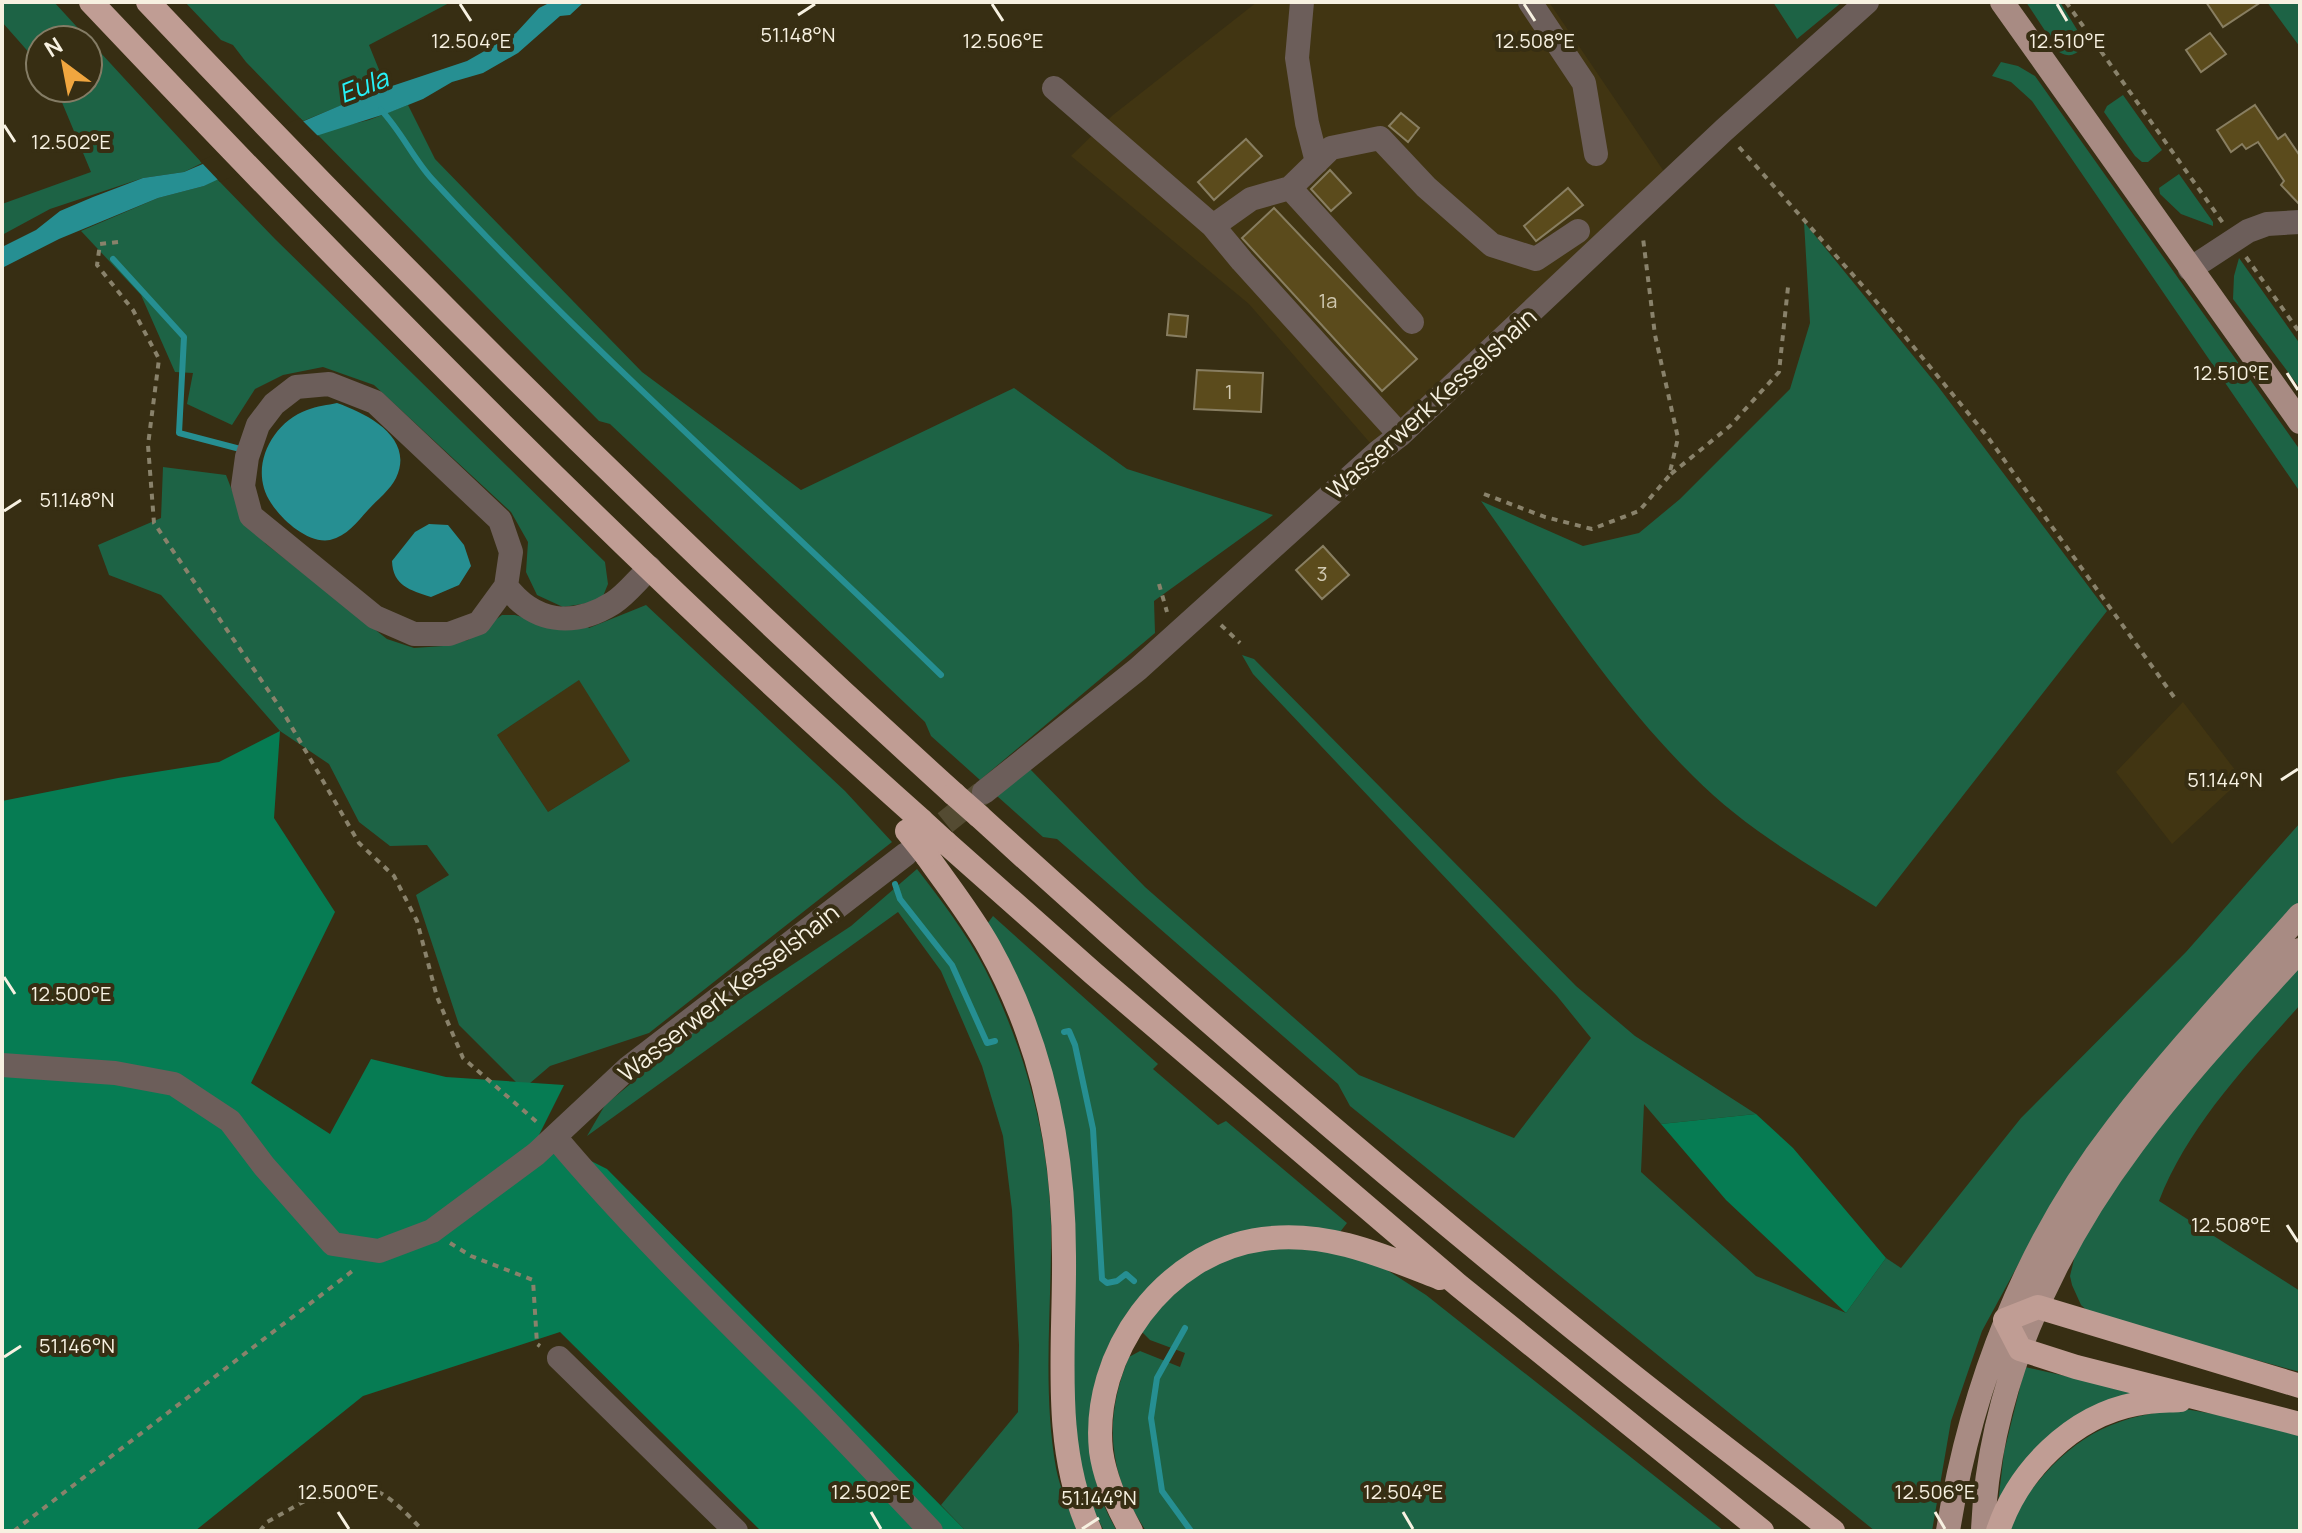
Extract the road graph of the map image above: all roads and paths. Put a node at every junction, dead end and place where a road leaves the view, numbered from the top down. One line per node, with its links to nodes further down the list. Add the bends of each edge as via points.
1 (91, 2): 27 (highway, via 453,376)
2 (148, 2): 57 (highway, bridge, via 571,436 954,794 1216,1028 1454,1230)
3 (1302, 2): 11 (street, via 1297,58)
4 (1530, 2): 10 (street, via 1584,83)
5 (1867, 2): 9 (street, Wasserwerk Kesselshain)
6 (2002, 2): 19 (main road)
7 (2066, 2): 17 (path)
8 (1054, 88): 15 (street)
9 (1724, 130): 13 (street, Wasserwerk Kesselshain); 31 (path, via 1987,436)
10 (1596, 154)
11 (1317, 162): 12 (street); 16 (street, via 1331,148 1380,138 1492,245 1536,259)
12 (1290, 188): 15 (street, via 1251,199); 21 (street)
13 (1639, 210): 24 (street, Wasserwerk Kesselshain); 25 (path, via 1655,335 1678,438)
14 (2300, 222): 17 (street, via 2267,224)
15 (1213, 226): 24 (street)
16 (1578, 231)
17 (2234, 239): 19 (street); 22 (path)
18 (118, 242): 37 (path, via 100,244 97,265 133,310 159,359 148,445 154,523 283,712 359,843 394,876 417,921 437,997 463,1058)
19 (2190, 269): 23 (main road)
20 (1788, 287): 25 (path, via 1779,372 1730,426)
21 (1412, 322)
22 (2300, 333)
23 (2300, 422)
24 (1400, 435): 29 (street, Wasserwerk Kesselshain)
25 (1669, 476): 26 (path, via 1639,511 1592,529)
26 (1484, 494)
27 (650, 568): 28 (street, via 614,603 587,615 549,620 518,602); 33 (highway, via 844,752)
28 (506, 586): 28 (street, via 511,552 500,520 375,402 329,384 296,387 258,425 243,486 251,516 375,617 414,634 449,634 479,623)
29 (1204, 610): 30 (path); 32 (street, Wasserwerk Kesselshain)
30 (1240, 643)
31 (2174, 697)
32 (984, 792)
33 (921, 841): 37 (street, Wasserwerk Kesselshain, via 628,1068); 40 (highway, via 1094,974); 54 (highway, via 1009,986 1046,1089 1061,1187 1066,1450)
34 (2300, 915): 42 (main road, via 2116,1128 2051,1229)
35 (2300, 950): 41 (main road, via 2133,1144 2089,1208)
36 (2, 1065): 39 (street, via 115,1073 174,1084 230,1121 333,1244)
37 (555, 1137): 38 (street, Wasserwerk Kesselshain); 53 (street)
38 (432, 1231): 39 (street, Wasserwerk Kesselshain); 44 (path, via 471,1256 533,1280 537,1344)
39 (379, 1251): 49 (path)
40 (1458, 1285): 55 (highway, via 1364,1249 1310,1238 1249,1242 1221,1250 1183,1272 1145,1308 1119,1347 1102,1400 1101,1452 1113,1498); 56 (highway)
41 (2038, 1307): 42 (highway); 43 (main road); 45 (highway)
42 (2005, 1320): 43 (highway); 48 (main road, via 1962,1453)
43 (2020, 1349): 46 (highway); 58 (main road, via 2002,1405)
44 (559, 1358): 52 (street)
45 (2300, 1386)
46 (2198, 1398): 47 (highway); 59 (highway, via 2134,1404 2068,1435 2027,1475)
47 (2300, 1424)
48 (1948, 1530)
49 (14, 1531)
50 (260, 1531): 51 (path, via 267,1522 343,1483 372,1487)
51 (423, 1531)
52 (736, 1531)
53 (931, 1531)
54 (1090, 1531)
55 (1131, 1531)
56 (1762, 1531)
57 (1833, 1531)
58 (1983, 1531)
59 (1998, 1531)

